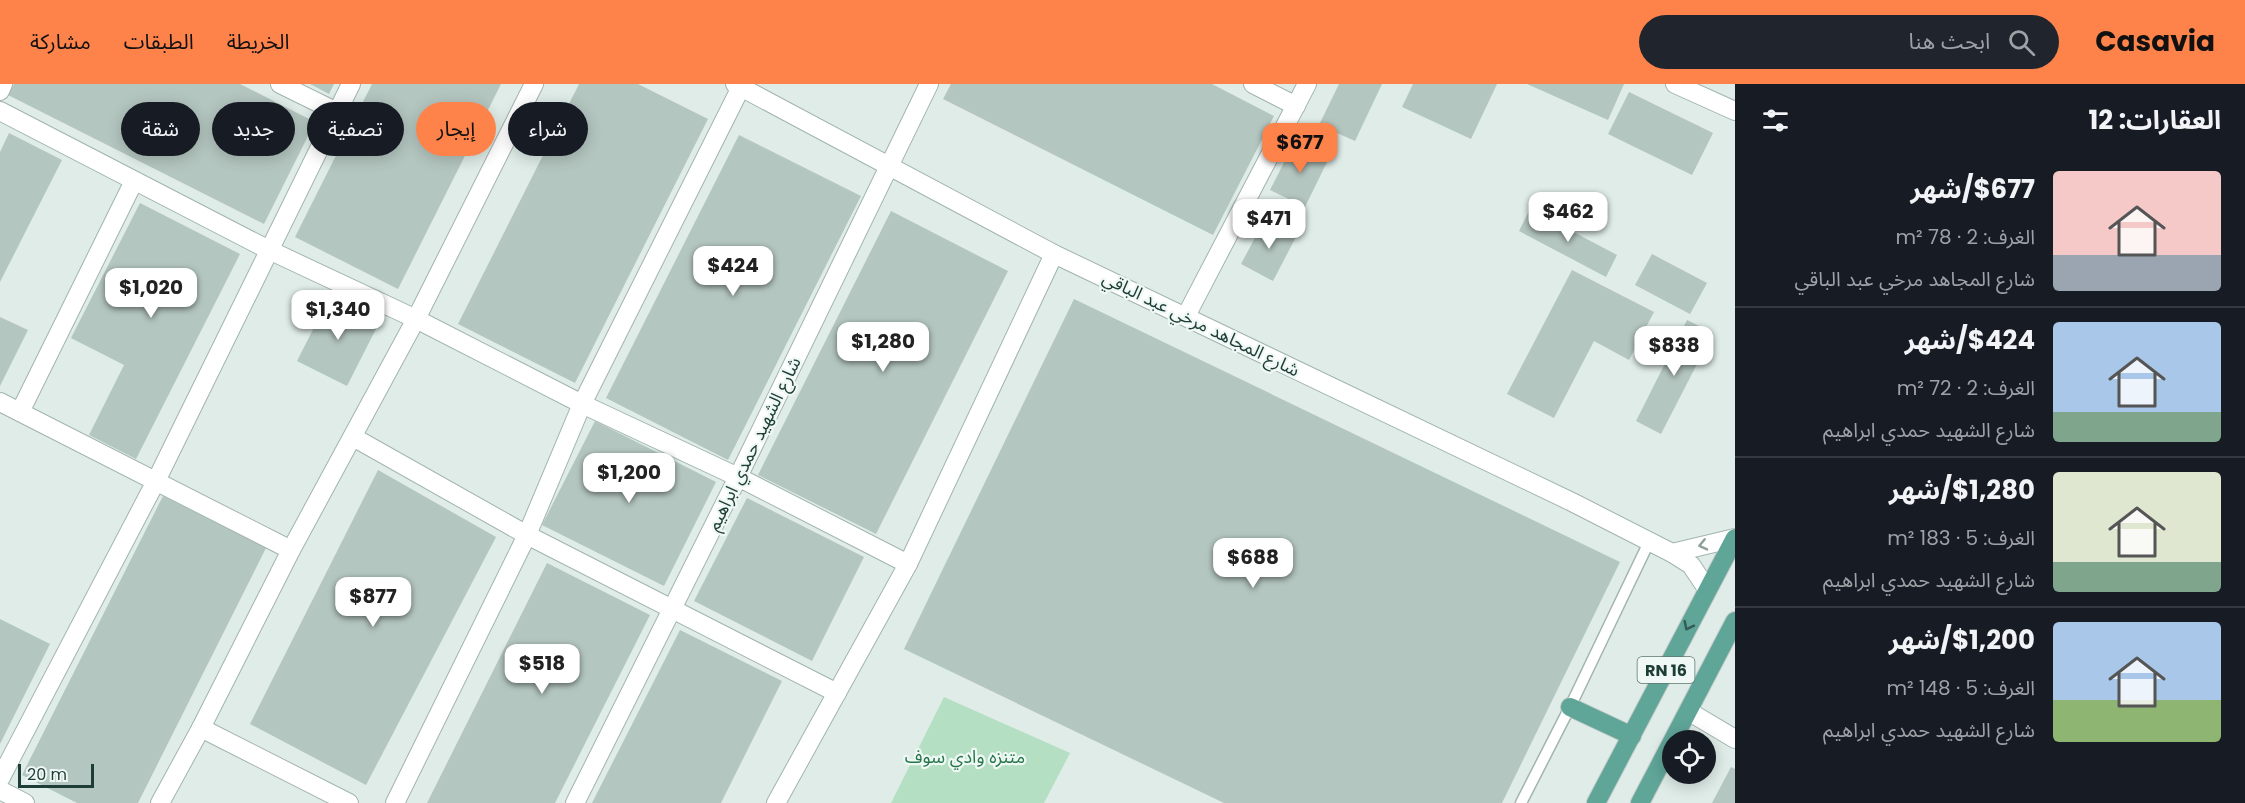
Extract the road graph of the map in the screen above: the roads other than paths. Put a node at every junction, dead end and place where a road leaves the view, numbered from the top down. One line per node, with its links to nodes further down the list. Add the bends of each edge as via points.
1 (3, 84): 10 (street)
2 (280, 84): 11 (street)
3 (351, 84): 12 (street)
4 (534, 84): 22 (street)
5 (929, 84): 17 (street, شارع الشهيد حمدي ابراهيم)
6 (1253, 84): 13 (street)
7 (1307, 84): 13 (street)
8 (1674, 84): 15 (street)
9 (738, 86): 17 (street, شارع المجاهد مرخي عبد الباقي); 24 (street)
10 (0, 91)
11 (317, 102)
12 (342, 102)
13 (1296, 106): 21 (street)
14 (0, 111): 18 (street)
15 (1735, 111)
16 (315, 156): 19 (street)
17 (890, 166): 20 (street, شارع المجاهد مرخي عبد الباقي); 27 (street, شارع الشهيد حمدي ابراهيم)
18 (134, 181): 19 (street); 25 (street)
19 (269, 250): 22 (street); 28 (street)
20 (1054, 254): 21 (street, شارع المجاهد مرخي عبد الباقي); 34 (street)
21 (1186, 316): 31 (street, شارع المجاهد مرخي عبد الباقي)
22 (416, 319): 24 (street); 26 (street)
23 (0, 402): 25 (street)
24 (582, 404): 27 (street); 29 (street)
25 (20, 412): 28 (street)
26 (353, 437): 29 (street); 32 (street)
27 (738, 477): 34 (street); 36 (street, شارع الشهيد حمدي ابراهيم)
28 (156, 481): 32 (street); 44 (street)
29 (527, 535): 36 (street); 49 (street)
30 (1735, 538): 33 (street, one-way to 33); 35 (main road, RN 16)
31 (1649, 542): 33 (street, شارع المجاهد مرخي عبد الباقي); 39 (lane)
32 (291, 550): 41 (street)
33 (1672, 552): 35 (street, شارع المجاهد مرخي عبد الباقي, via 1691,566)
34 (908, 564): 38 (street)
35 (1707, 589): 42 (main road, RN 16, one-way to 42)
36 (672, 608): 38 (street); 50 (street, شارع الشهيد حمدي ابراهيم)
37 (1735, 621): 40 (main road, RN 16)
38 (837, 693): 51 (street)
39 (1570, 707): 42 (main road); 52 (lane)
40 (1688, 711): 43 (street); 54 (main road, RN 16)
41 (201, 728): 47 (street); 48 (street)
42 (1632, 736): 53 (main road, RN 16)
43 (1735, 740)
44 (0, 780)
45 (0, 790): 46 (street)
46 (26, 803)
47 (160, 803)
48 (349, 803)
49 (395, 803)
50 (575, 803)
51 (776, 803)
52 (1521, 803)
53 (1596, 803)
54 (1640, 803)

